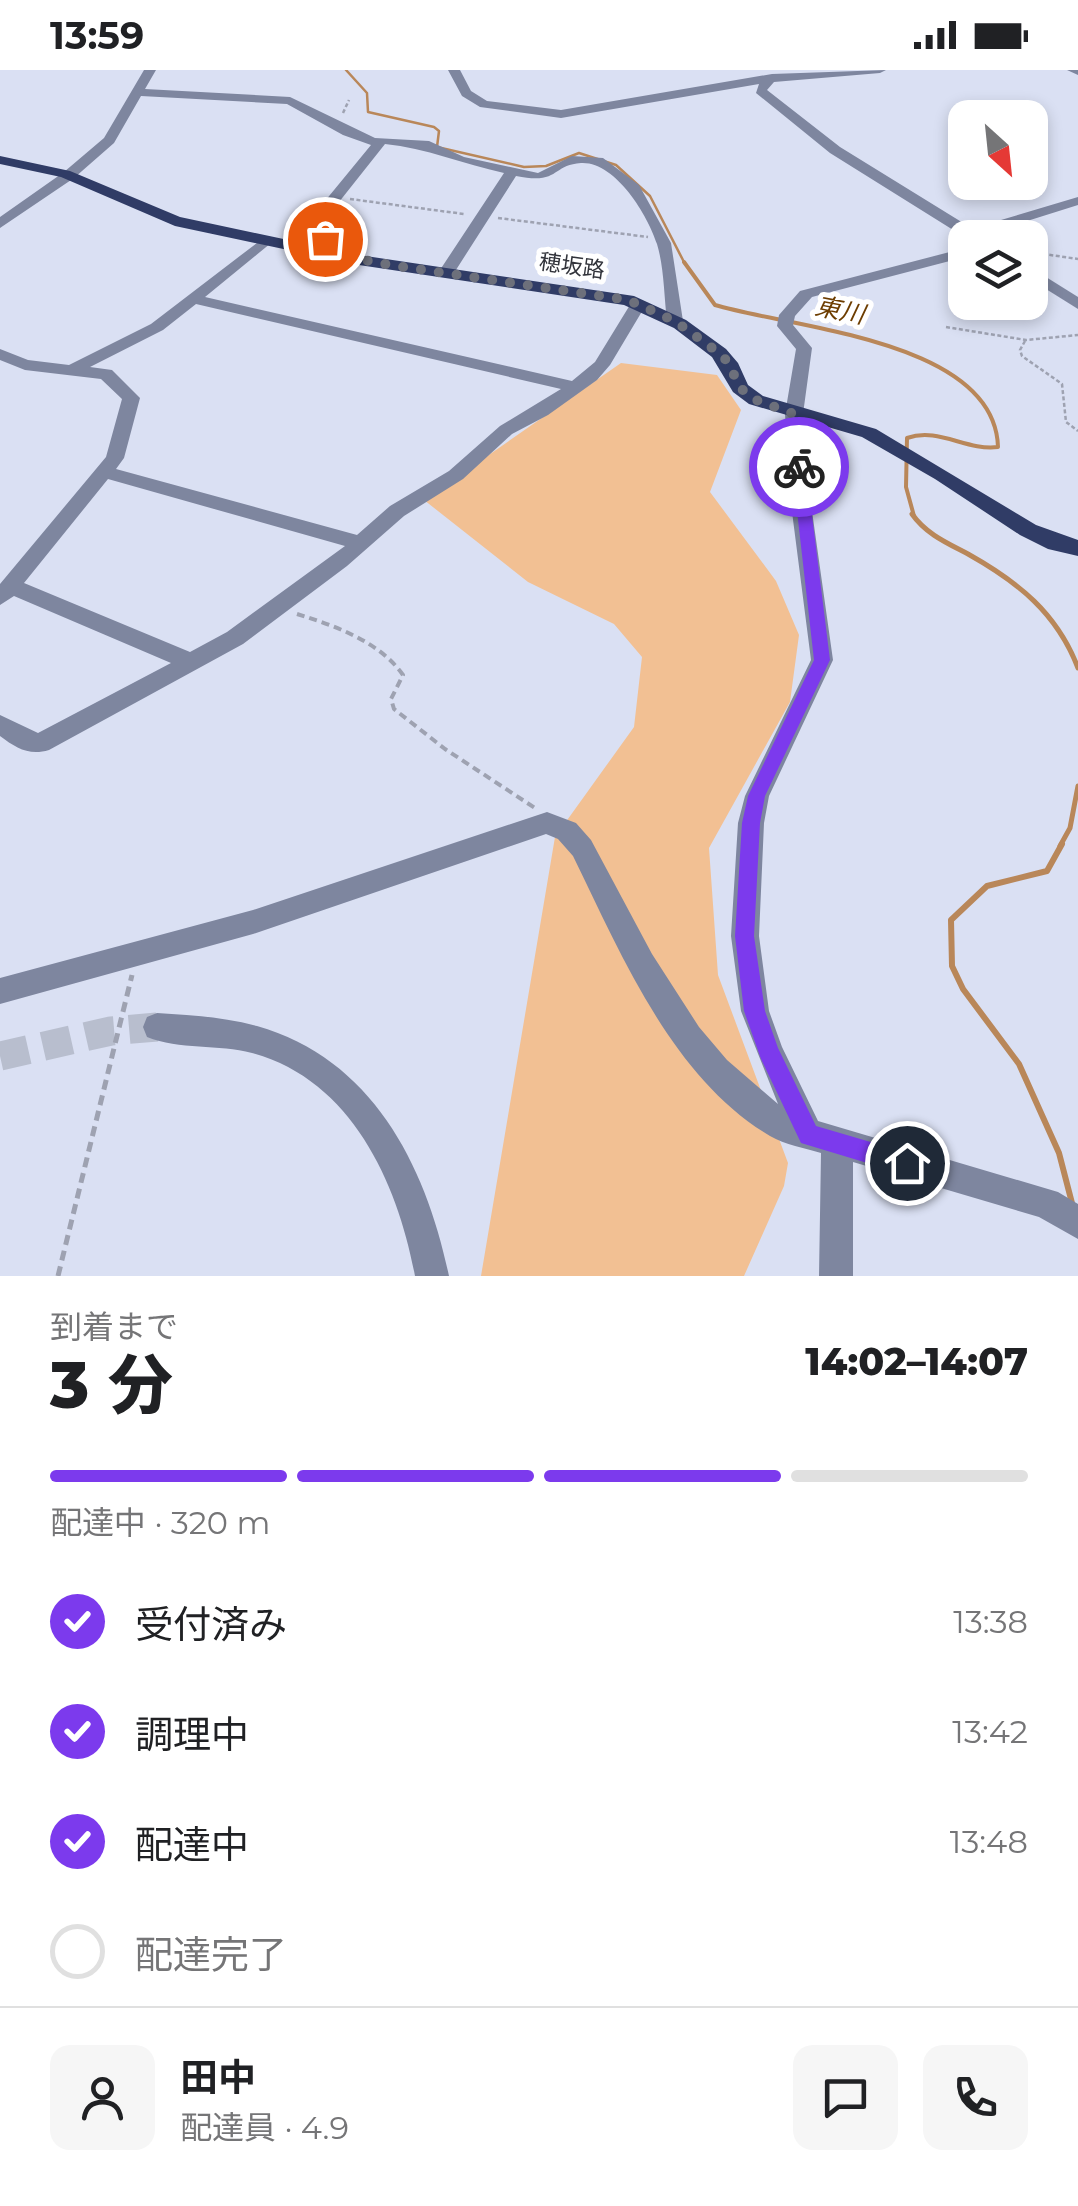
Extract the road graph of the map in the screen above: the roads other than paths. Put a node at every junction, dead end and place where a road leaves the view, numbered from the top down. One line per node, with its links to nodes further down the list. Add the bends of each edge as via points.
1 (150, 70): 6 (street)
2 (454, 70): 5 (street, via 466,93 484,104 561,114)
3 (780, 70): 5 (street)
4 (880, 70): 5 (street)
5 (767, 79): 13 (street, via 760,90 835,150)
6 (138, 92): 7 (street, via 290,102 335,129); 10 (street, via 109,140)
7 (380, 143): 9 (street, via 428,145); 16 (street, via 332,201 328,233)
8 (0, 160): 10 (main road, 穂坂路)
9 (512, 171): 18 (street); 23 (street, via 540,177 583,159 627,180 664,243)
10 (69, 176): 14 (street); 15 (main road, 穂坂路, via 174,221)
11 (1078, 201): 12 (street)
12 (1016, 220)
13 (948, 221)
14 (0, 224)
15 (266, 240): 16 (main road, 穂坂路); 20 (street)
16 (313, 250): 18 (main road, 穂坂路)
17 (948, 256): 27 (street, via 806,294 786,320 804,348)
18 (446, 273): 21 (main road, 穂坂路)
19 (1048, 284): 22 (street)
20 (196, 299): 25 (street, via 157,328); 26 (street)
21 (638, 304): 23 (main road, 穂坂路); 26 (street, via 602,365)
22 (1078, 304)
23 (675, 321): 27 (main road, 穂坂路, via 728,362 740,388)
24 (0, 354): 25 (street, via 25,365)
25 (74, 368): 28 (street, via 106,374 130,398 115,458)
26 (575, 387): 29 (street, via 506,430)
27 (794, 414): 30 (main road, 穂坂路, via 841,422 911,456 1028,530); 36 (street, via 822,660 756,796 744,936 755,1011 769,1052)
28 (104, 472): 29 (street); 31 (street)
29 (360, 544): 32 (street)
30 (1078, 548)
31 (6, 592): 32 (street)
32 (192, 662): 33 (street, via 41,743 26,742)
33 (0, 724)
34 (0, 991): 36 (street, via 253,922 548,824 568,831 582,848 646,974 722,1078 782,1126)
35 (157, 1027): 38 (street, via 273,1045 321,1072 362,1111 402,1168)
36 (823, 1139): 37 (street, via 1047,1203); 39 (street)
37 (1077, 1222)
38 (432, 1276)
39 (836, 1276)

